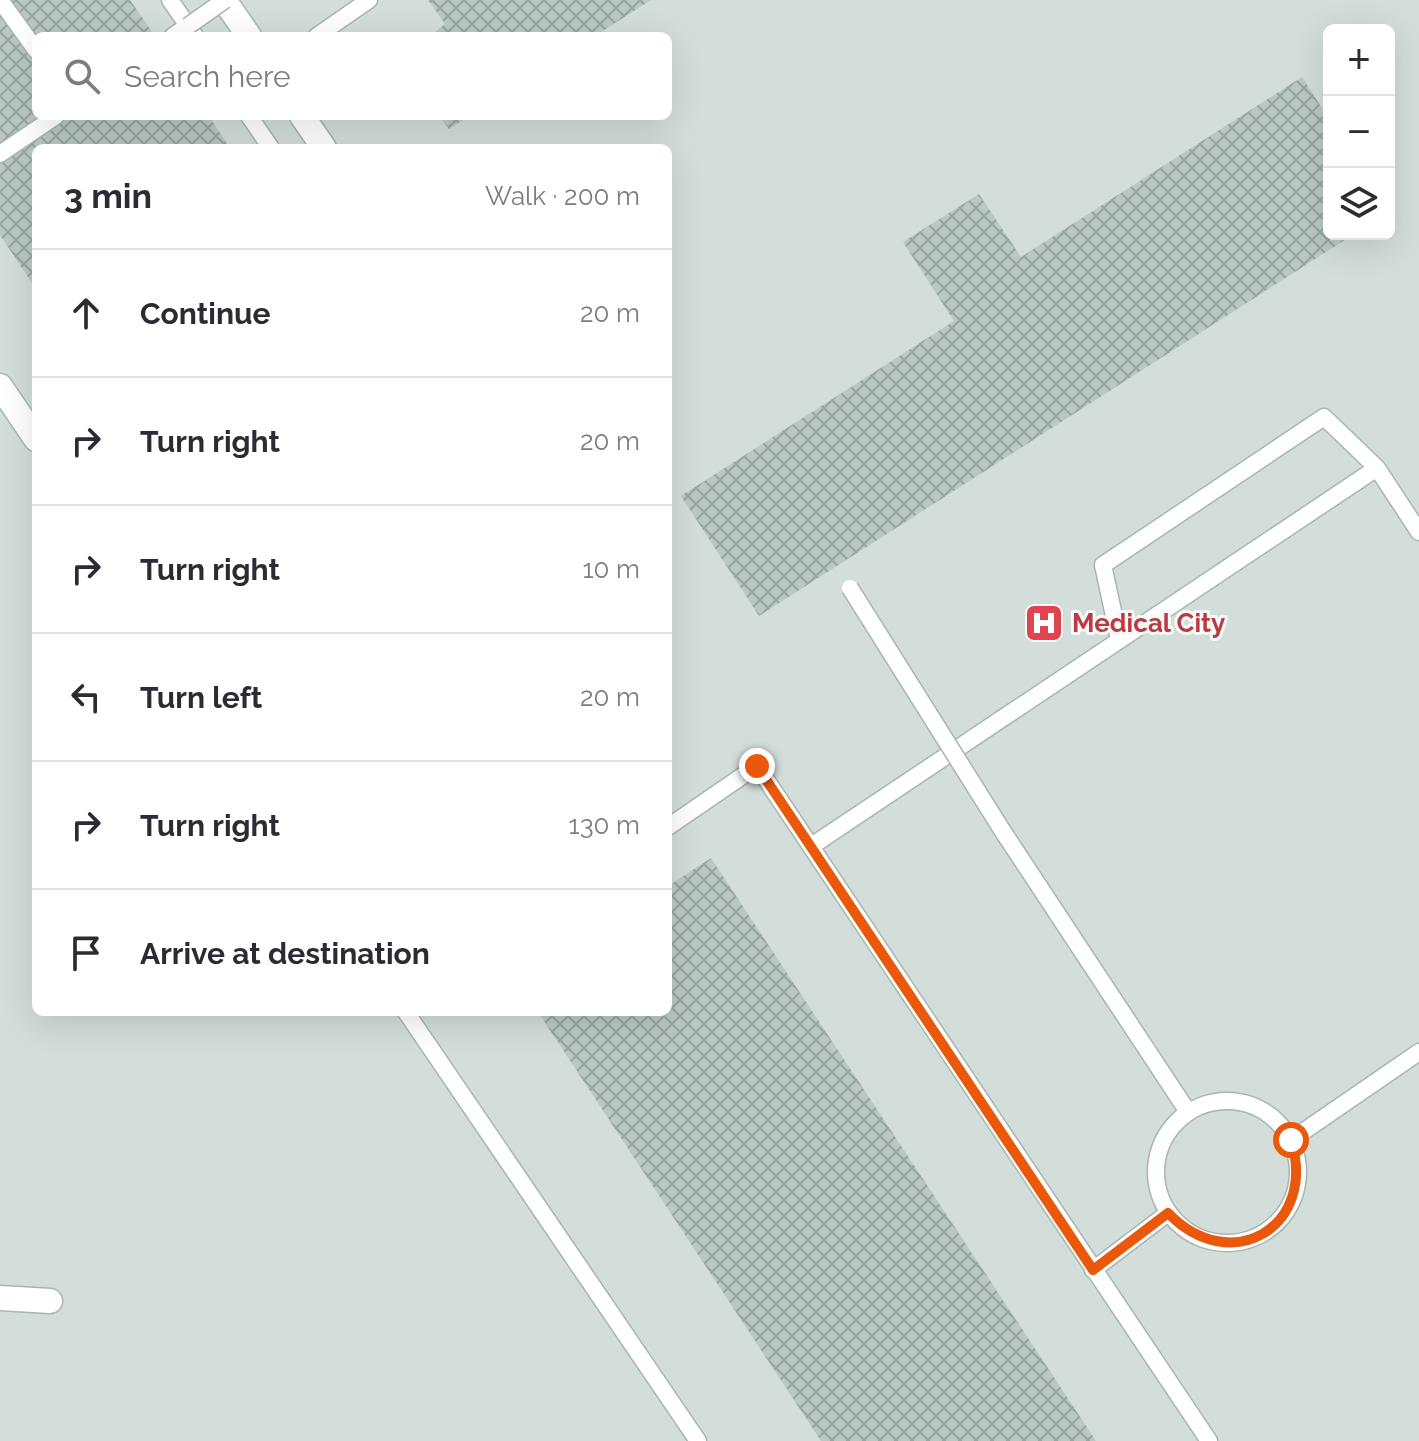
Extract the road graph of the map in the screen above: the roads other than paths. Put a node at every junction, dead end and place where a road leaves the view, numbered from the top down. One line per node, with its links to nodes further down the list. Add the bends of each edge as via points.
1 (0, 0): 8 (lane)
2 (170, 0): 5 (lane)
3 (225, 0): 5 (lane, bridge); 6 (street)
4 (369, 0): 7 (lane)
5 (191, 31)
6 (246, 32)
7 (323, 32)
8 (32, 44)
9 (50, 120): 14 (lane)
10 (252, 120): 12 (lane)
11 (305, 120): 13 (street)
12 (268, 144)
13 (321, 144)
14 (0, 154)
15 (0, 386): 16 (street)
16 (32, 433)
17 (1377, 468): 18 (lane); 20 (lane); 20 (lane, via 1324,417 1103,565)
18 (1419, 532)
19 (850, 588): 25 (lane, bridge)
20 (1119, 639): 22 (lane)
21 (672, 824): 22 (lane, via 757,766)
22 (813, 845): 28 (lane)
23 (409, 1016): 31 (lane)
24 (1419, 1052): 26 (lane)
25 (1188, 1112): 26 (lane, via 1234,1101 1257,1107); 27 (lane, via 1171,1127 1155,1169)
26 (1291, 1140): 27 (lane, via 1298,1187 1289,1209 1263,1233 1229,1244 1206,1241 1184,1230)
27 (1168, 1213): 28 (lane)
28 (1093, 1270): 32 (lane)
29 (0, 1298): 30 (street)
30 (50, 1301)
31 (698, 1441)
32 (1209, 1441)

